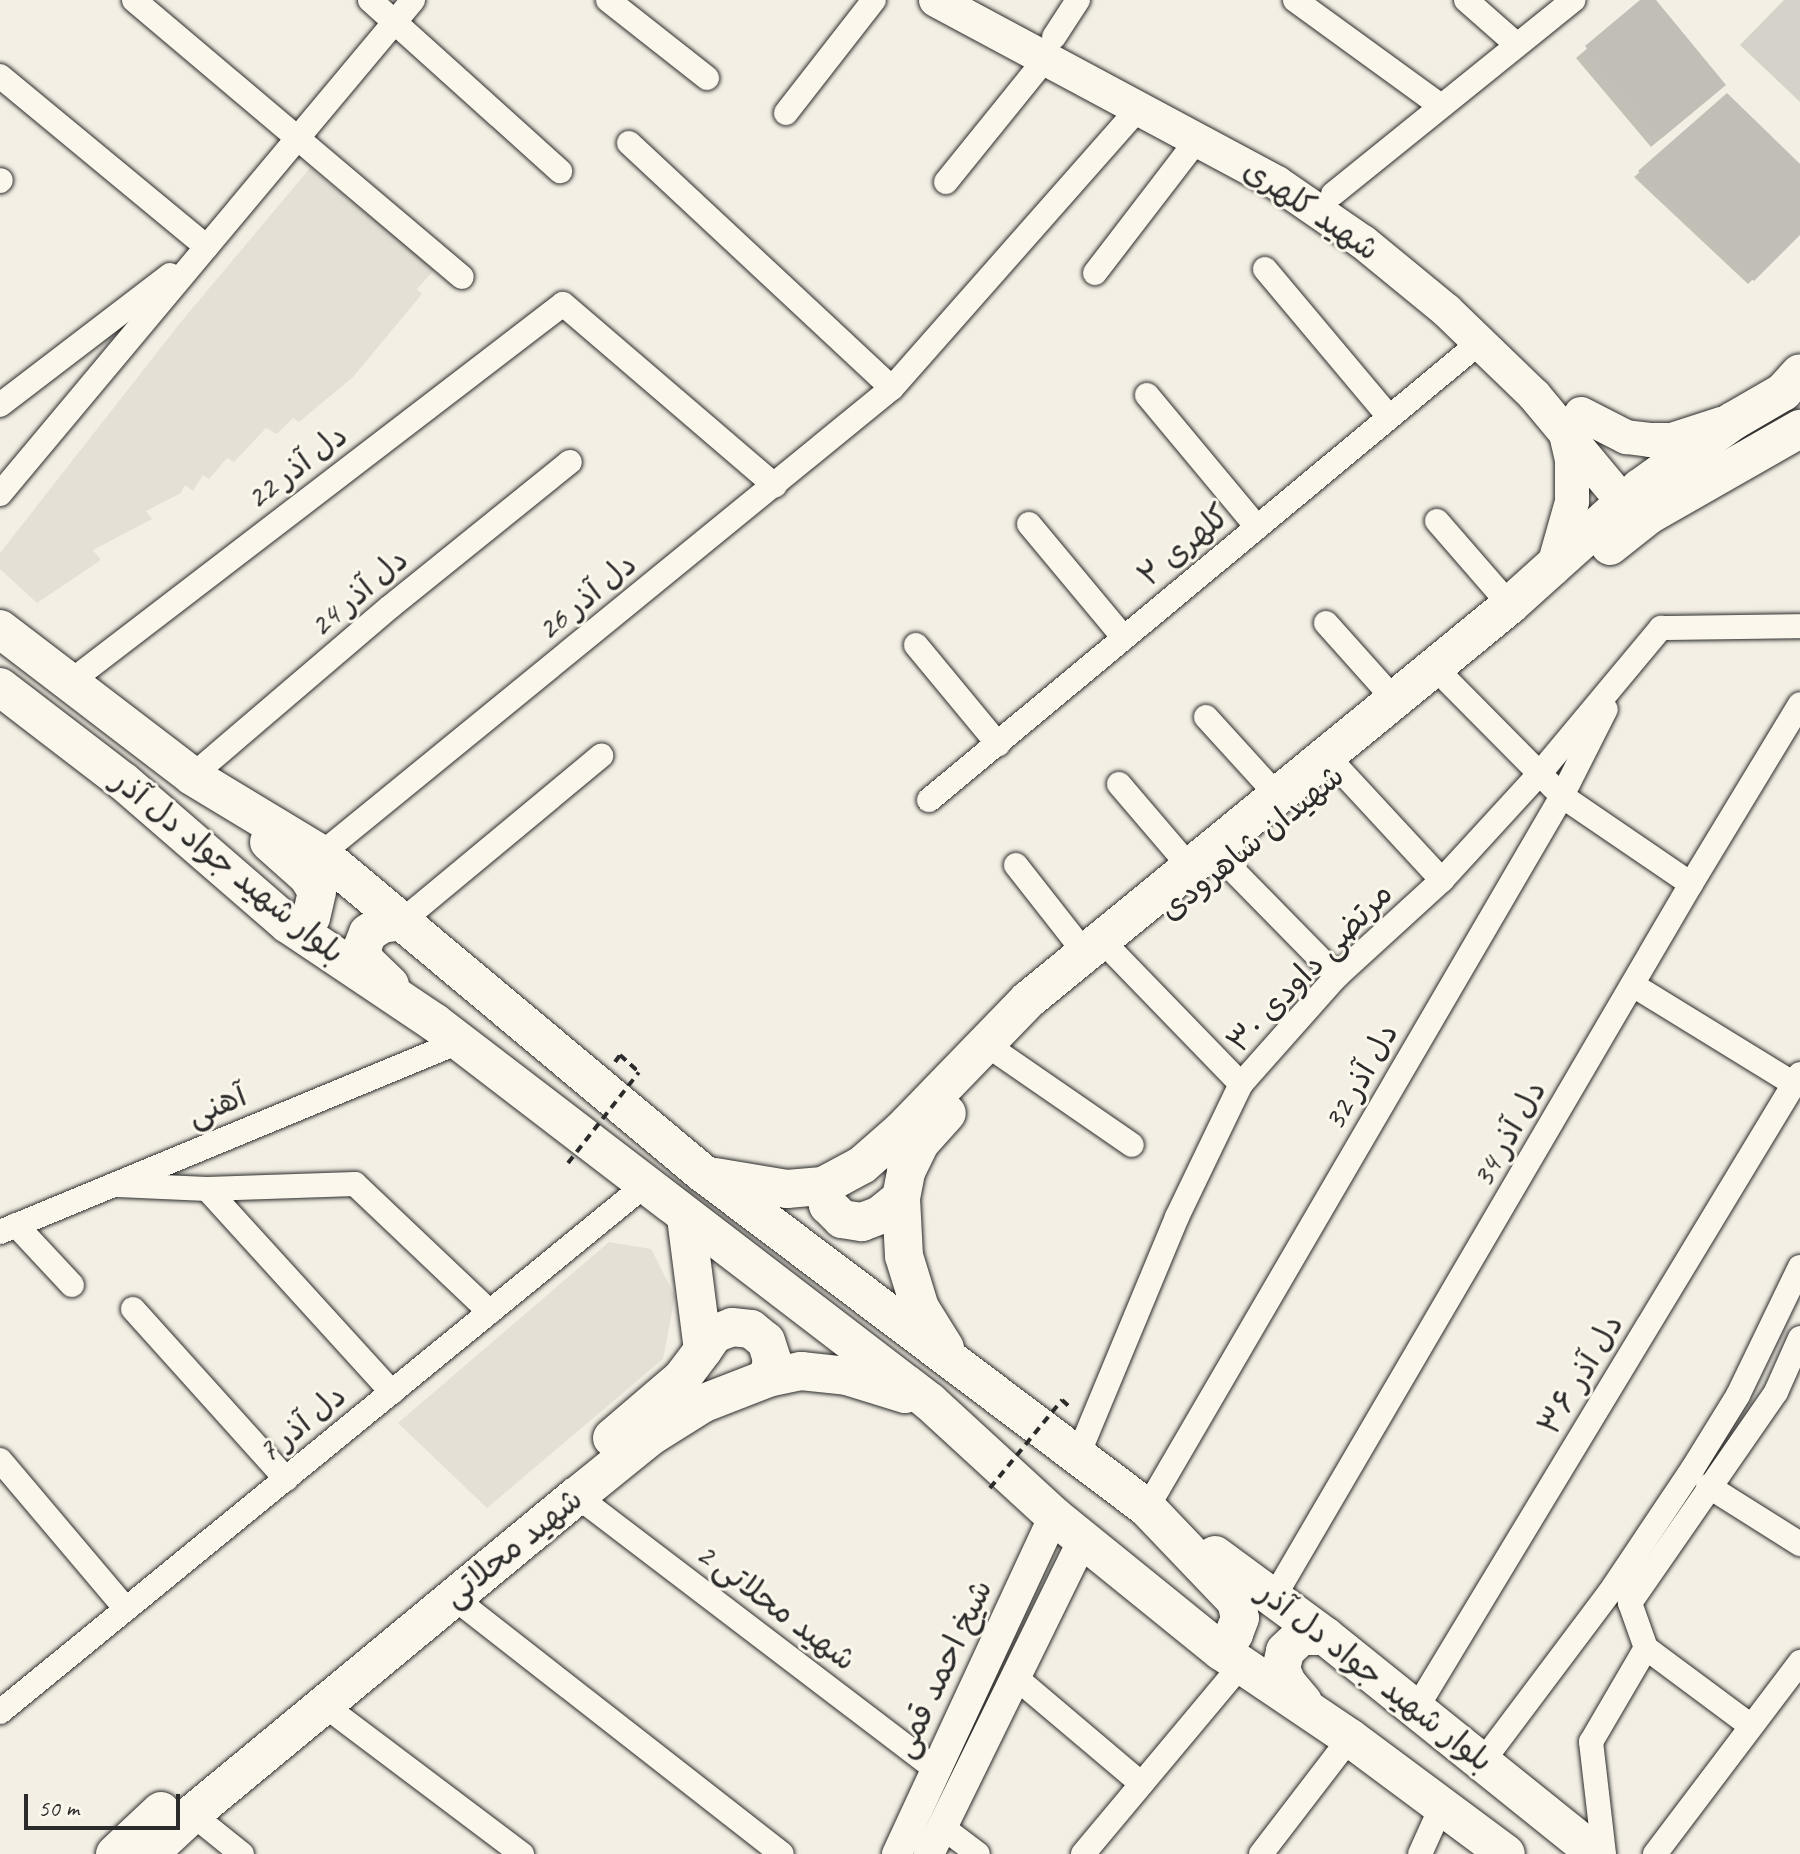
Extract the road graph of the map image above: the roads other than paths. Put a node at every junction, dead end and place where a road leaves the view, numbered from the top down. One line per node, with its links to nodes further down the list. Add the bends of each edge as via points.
1 (134, 0): 20 (street)
2 (370, 0): 12 (street)
3 (413, 0): 12 (street)
4 (608, 0): 16 (street)
5 (874, 0): 19 (street)
6 (936, 0): 14 (main road, شهید کلهری)
7 (983, 0): 14 (main road, شهید کلهری)
8 (1078, 0): 14 (street)
9 (1295, 0): 17 (street)
10 (1466, 0): 13 (street)
11 (1573, 0): 13 (street)
12 (395, 21): 20 (street); 23 (street)
13 (1516, 44): 17 (street)
14 (1050, 48): 18 (main road, شهید کلهری); 24 (street); 25 (main road, شهید کلهری, via 1289,164)
15 (0, 76): 26 (street)
16 (707, 78)
17 (1441, 106): 25 (street)
18 (1139, 108): 21 (main road, شهید کلهری); 32 (street, دل آذر 26)
19 (786, 113)
20 (298, 138): 26 (street); 29 (street)
21 (1198, 139): 25 (main road, شهید کلهری, via 1277,183); 28 (street)
22 (629, 143): 32 (street)
23 (560, 171)
24 (946, 182)
25 (1327, 203): 30 (main road, شهید کلهری); 36 (main road, شهید کلهری, via 1442,276)
26 (207, 247): 34 (street); 41 (street)
27 (1265, 269): 35 (street)
28 (1095, 273)
29 (462, 277)
30 (1480, 342): 35 (street, کلهری ۲); 36 (main road, شهید کلهری)
31 (1792, 382): 37 (main road, شهیدان شاهرودی)
32 (892, 388): 40 (street, دل آذر 26)
33 (1147, 395): 45 (street)
34 (0, 405)
35 (1389, 417): 45 (street, کلهری ۲)
36 (1573, 421): 37 (main road, via 1626,437 1672,440); 42 (main road, شهید کلهری); 46 (main road, via 1572,502)
37 (1733, 421): 42 (main road, شهیدان شاهرودی)
38 (1800, 429): 42 (main road, شهیدان شاهرودی)
39 (570, 462): 64 (street, دل آذر 24, via 390,607)
40 (775, 486): 55 (street, دل آذر 22, via 563,304); 69 (street, دل آذر 26)
41 (0, 494)
42 (1638, 502): 46 (main road, شهیدان شاهرودی); 54 (main road, شهیدان شاهرودی)
43 (1437, 521): 47 (street)
44 (1029, 524): 51 (street)
45 (1257, 527): 51 (street, کلهری ۲)
46 (1553, 569): 47 (main road, شهیدان شاهرودی)
47 (1510, 605): 57 (main road, شهیدان شاهرودی)
48 (1326, 623): 57 (street)
49 (1800, 626): 53 (street, ۳۰ مرتضی داودی, via 1661,628)
50 (0, 629): 55 (main road, بلوار شهید جواد دل آذر)
51 (1124, 638): 60 (street, کلهری ۲)
52 (916, 645): 60 (street)
53 (1625, 673): 63 (street, ۳۰ مرتضی داودی); 67 (street, دل آذر 32)
54 (1448, 681): 62 (main road, شهیدان شاهرودی); 63 (street)
55 (70, 682): 64 (main road, بلوار شهید جواد دل آذر)
56 (0, 687): 75 (main road, بلوار شهید جواد دل آذر, via 134,790)
57 (1394, 699): 66 (main road, شهیدان شاهرودی)
58 (1800, 704): 73 (street, دل آذر 34)
59 (1206, 717): 66 (street)
60 (998, 744): 68 (street, کلهری ۲)
61 (601, 756): 74 (street)
62 (1340, 770): 71 (main road, شهیدان شاهرودی); 72 (street)
63 (1540, 773): 67 (street); 72 (street, ۳۰ مرتضی داودی)
64 (201, 782): 69 (main road, بلوار شهید جواد دل آذر); 75 (main road, via 308,877 317,892 311,917)
65 (1119, 784): 71 (street)
66 (1278, 796): 71 (main road, شهیدان شاهرودی)
67 (1562, 796): 73 (street); 107 (street, دل آذر 32)
68 (929, 800)
69 (321, 854): 74 (main road, بلوار شهید جواد دل آذر)
70 (1016, 865): 76 (street)
71 (1209, 865): 76 (main road, شهیدان شاهرودی); 77 (street)
72 (1442, 880): 77 (street, ۳۰ مرتضی داودی)
73 (1691, 884): 78 (street, دل آذر 34)
74 (402, 921): 79 (main road, via 368,933 362,948 365,961); 84 (main road, بلوار شهید جواد دل آذر)
75 (288, 924): 79 (main road, بلوار شهید جواد دل آذر)
76 (1100, 953): 80 (main road, شهیدان شاهرودی); 82 (street); 87 (main road, شهیدان شاهرودی, via 984,1042 862,1165)
77 (1337, 976): 82 (street, ۳۰ مرتضی داودی)
78 (1633, 985): 81 (street); 113 (street, دل آذر 34)
79 (447, 1032): 85 (street, آهنی); 86 (main road, بلوار شهید جواد دل آذر)
80 (1000, 1054): 83 (street); 89 (main road, شهیدان شاهرودی, via 920,1143)
81 (1797, 1079): 122 (street, دل آذر ۳۶)
82 (1241, 1084): 102 (street, ۳۰ مرتضی داودی, via 1177,1217)
83 (1132, 1145)
84 (704, 1174): 87 (main road, شهیدان شاهرودی, via 787,1189); 98 (main road, بلوار شهید جواد دل آذر)
85 (112, 1184): 88 (street); 91 (street, آهنی)
86 (645, 1185): 90 (main road, بلوار شهید جواد دل آذر); 95 (street, دل آذر 7)
87 (823, 1186): 89 (main road, via 828,1205 842,1219 862,1222)
88 (207, 1189): 95 (street, via 355,1184); 100 (street)
89 (901, 1198): 98 (main road, شهیدان شاهرودی, via 904,1256 920,1308)
90 (686, 1217): 97 (main road); 101 (main road, بلوار شهید جواد دل آذر)
91 (5, 1227): 93 (street)
92 (1800, 1267): 114 (street, via 1738,1395)
93 (72, 1285)
94 (133, 1309): 104 (street)
95 (490, 1312): 100 (street, دل آذر 7)
96 (1800, 1338): 105 (street, via 1776,1392)
97 (703, 1350): 99 (main road, شهید محلاتی, via 714,1334 732,1327 751,1329 766,1341 772,1360); 133 (main road, شهید محلاتی, via 682,1378 638,1417 220,1756)
98 (958, 1367): 102 (main road, بلوار شهید جواد دل آذر)
99 (768, 1378): 101 (main road, شهید محلاتی, via 801,1371 847,1376); 106 (main road, شهید محلاتی, via 704,1403 651,1436)
100 (392, 1392): 104 (street, دل آذر 7)
101 (930, 1402): 108 (main road, بلوار شهید جواد دل آذر)
102 (1078, 1455): 107 (main road, بلوار شهید جواد دل آذر)
103 (0, 1460): 115 (street)
104 (286, 1479): 115 (street, دل آذر 7)
105 (1708, 1486): 109 (street); 114 (street)
106 (577, 1496): 112 (main road, شهید محلاتی); 128 (street, شهید محلاتی 2)
107 (1147, 1508): 113 (main road, بلوار شهید جواد دل آذر); 118 (main road, via 1236,1601 1240,1618)
108 (1054, 1516): 110 (main road, بلوار شهید جواد دل آذر); 111 (street, شیخ احمد قمی)
109 (1800, 1544)
110 (1075, 1555): 111 (street, via 1066,1560 1045,1550); 118 (main road, بلوار شهید جواد دل آذر); 120 (street, شیخ احمد قمی)
111 (1035, 1557): 128 (street, شیخ احمد قمی)
112 (453, 1597): 121 (main road, شهید محلاتی); 137 (street)
113 (1274, 1597): 116 (main road, بلوار شهید جواد دل آذر)
114 (1620, 1598): 117 (street); 127 (street)
115 (126, 1609): 123 (street, دل آذر 7)
116 (1325, 1636): 122 (main road, بلوار شهید جواد دل آذر); 124 (main road, via 1301,1636 1285,1651 1281,1669 1296,1695)
117 (1646, 1648): 125 (street); 146 (street, via 1591,1742)
118 (1232, 1657): 124 (main road, بلوار شهید جواد دل آذر); 129 (street)
119 (1800, 1662): 125 (street)
120 (1014, 1676): 129 (street); 132 (street, شیخ احمد قمی)
121 (324, 1705): 131 (main road, شهید محلاتی); 136 (street)
122 (1416, 1709): 127 (main road, بلوار شهید جواد دل آذر)
123 (0, 1712)
124 (1316, 1714): 126 (main road, بلوار شهید جواد دل آذر)
125 (1751, 1726): 147 (street)
126 (1350, 1738): 130 (main road, بلوار شهید جواد دل آذر); 142 (street)
127 (1483, 1761): 145 (main road, بلوار شهید جواد دل آذر)
128 (935, 1769): 138 (street, شیخ احمد قمی)
129 (1142, 1784): 141 (street)
130 (1442, 1805): 143 (street); 144 (main road, بلوار شهید جواد دل آذر)
131 (192, 1814): 134 (main road, شهید محلاتی); 135 (street)
132 (941, 1826): 139 (street, شیخ احمد قمی); 140 (street)
133 (115, 1854)
134 (149, 1854)
135 (242, 1854)
136 (522, 1854)
137 (782, 1854)
138 (897, 1854)
139 (929, 1854)
140 (978, 1854)
141 (1083, 1854)
142 (1261, 1854)
143 (1420, 1854)
144 (1506, 1854)
145 (1596, 1854)
146 (1604, 1854)
147 (1655, 1854)

